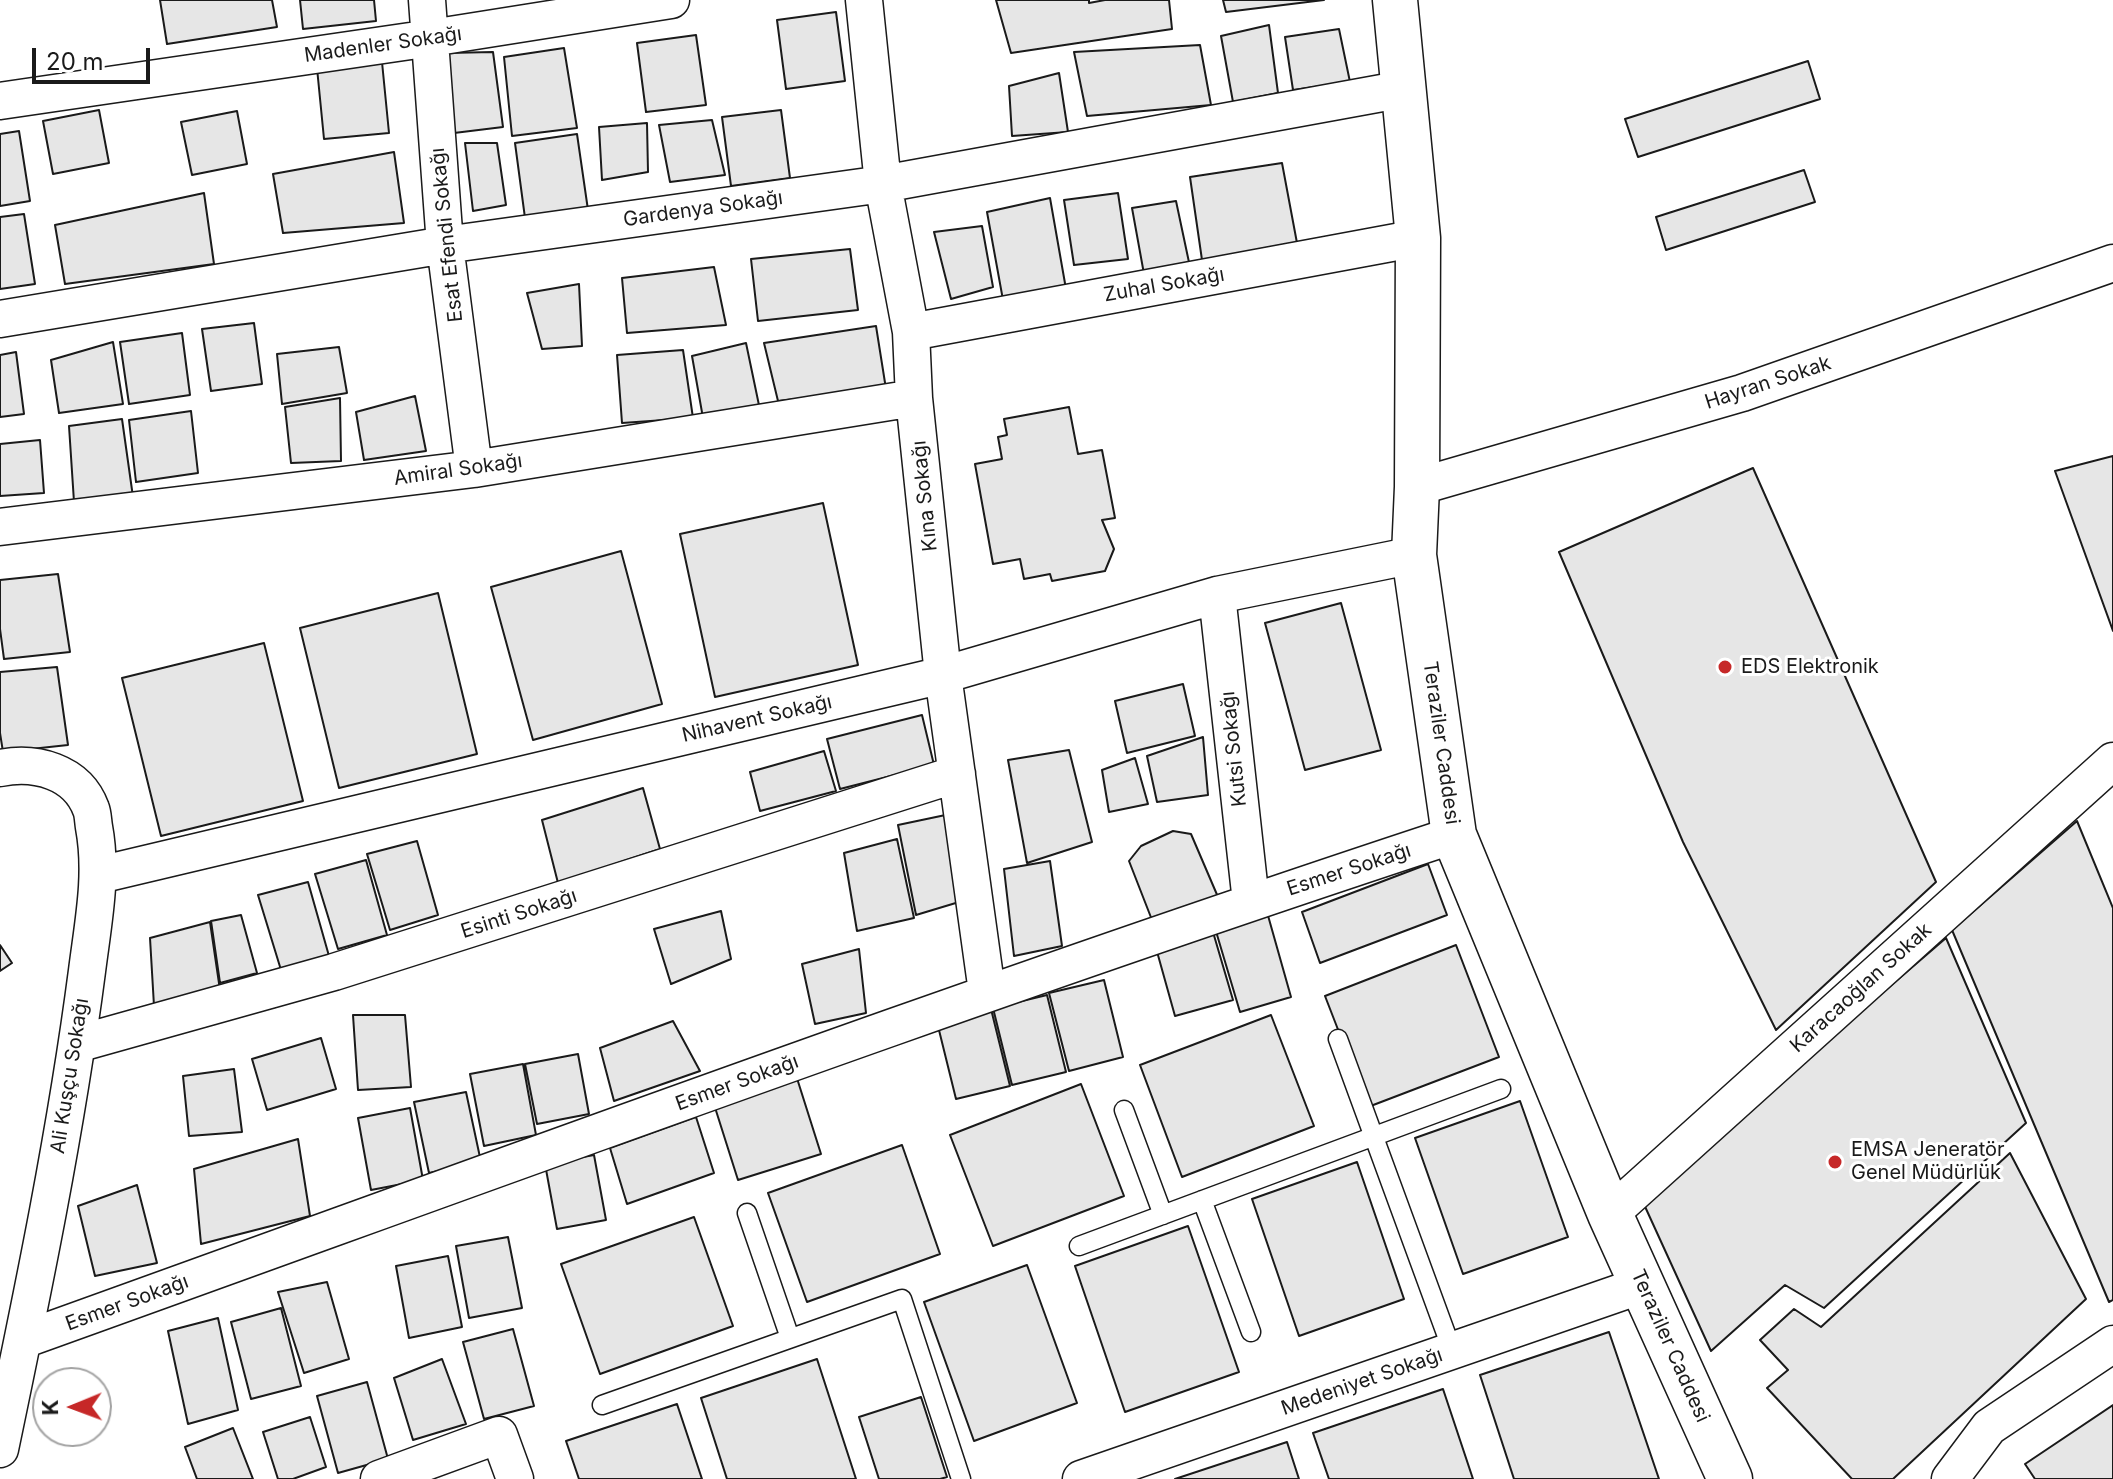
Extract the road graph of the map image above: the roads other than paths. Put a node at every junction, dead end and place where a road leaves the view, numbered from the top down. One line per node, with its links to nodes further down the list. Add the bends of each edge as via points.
1 (427, 0): 5 (street, Esat Efendi Sokağı)
2 (671, 0): 5 (street, Madenler Sokağı)
3 (864, 0): 8 (street, Kına Sokağı)
4 (1395, 0): 6 (main road, Teraziler Caddesi)
5 (431, 38): 7 (street, Madenler Sokağı); 10 (street, Esat Efendi Sokağı)
6 (1404, 89): 8 (street, Gardenya Sokağı); 9 (main road, Teraziler Caddesi)
7 (0, 101)
8 (883, 184): 10 (street, Gardenya Sokağı); 13 (street, Kına Sokağı)
9 (1418, 238): 13 (street, Zuhal Sokağı); 16 (main road, Teraziler Caddesi)
10 (445, 245): 12 (street, Gardenya Sokağı); 15 (street, Esat Efendi Sokağı)
11 (2113, 263): 16 (street, Hayran Sokak, via 1742,393)
12 (0, 319)
13 (911, 332): 14 (street, Kına Sokağı)
14 (914, 398): 15 (street, Amiral Sokağı); 20 (street, Kına Sokağı)
15 (474, 469): 17 (street, Amiral Sokağı)
16 (1417, 487): 18 (main road, Teraziler Caddesi)
17 (0, 527)
18 (1414, 555): 19 (street, Nihavent Sokağı); 24 (main road, Teraziler Caddesi)
19 (1217, 595): 20 (street, Nihavent Sokağı); 26 (street, Kutsi Sokağı)
20 (943, 675): 23 (street, Kına Sokağı); 25 (street, Nihavent Sokağı)
21 (2113, 761): 35 (street, Karacaoğlan Sokak)
22 (0, 768): 25 (street, Ali Kuşçu Sokağı, via 38,766 59,773 79,789 91,808)
23 (957, 774): 27 (street, Kına Sokağı); 29 (street, Esinti Sokağı, via 334,972)
24 (1454, 835): 26 (street, Esmer Sokağı); 35 (main road, Teraziler Caddesi)
25 (99, 875): 29 (street, Ali Kuşçu Sokağı)
26 (1251, 902): 27 (street, Esmer Sokağı)
27 (987, 992): 41 (street, Esmer Sokağı)
28 (1338, 1039): 32 (lane)
29 (77, 1044): 41 (street, Ali Kuşçu Sokağı)
30 (1501, 1089): 32 (lane)
31 (1124, 1110): 36 (lane)
32 (1374, 1136): 33 (lane); 43 (lane)
33 (1202, 1200): 36 (lane); 39 (lane)
34 (747, 1213): 40 (lane)
35 (1610, 1214): 38 (main road, Teraziler Caddesi)
36 (1163, 1215): 37 (lane)
37 (1079, 1246)
38 (1642, 1285): 43 (street, Medeniyet Sokağı); 50 (main road, Teraziler Caddesi)
39 (1251, 1332)
40 (790, 1338): 44 (lane); 48 (lane, via 902,1299)
41 (23, 1340): 45 (street, Ali Kuşçu Sokağı)
42 (2113, 1344): 51 (street, via 1989,1427)
43 (1452, 1350): 49 (street, Medeniyet Sokağı)
44 (602, 1405)
45 (0, 1449)
46 (379, 1479): 47 (street, via 499,1435)
47 (515, 1479)
48 (961, 1479)
49 (1081, 1479)
50 (1730, 1479)
51 (1950, 1479)

